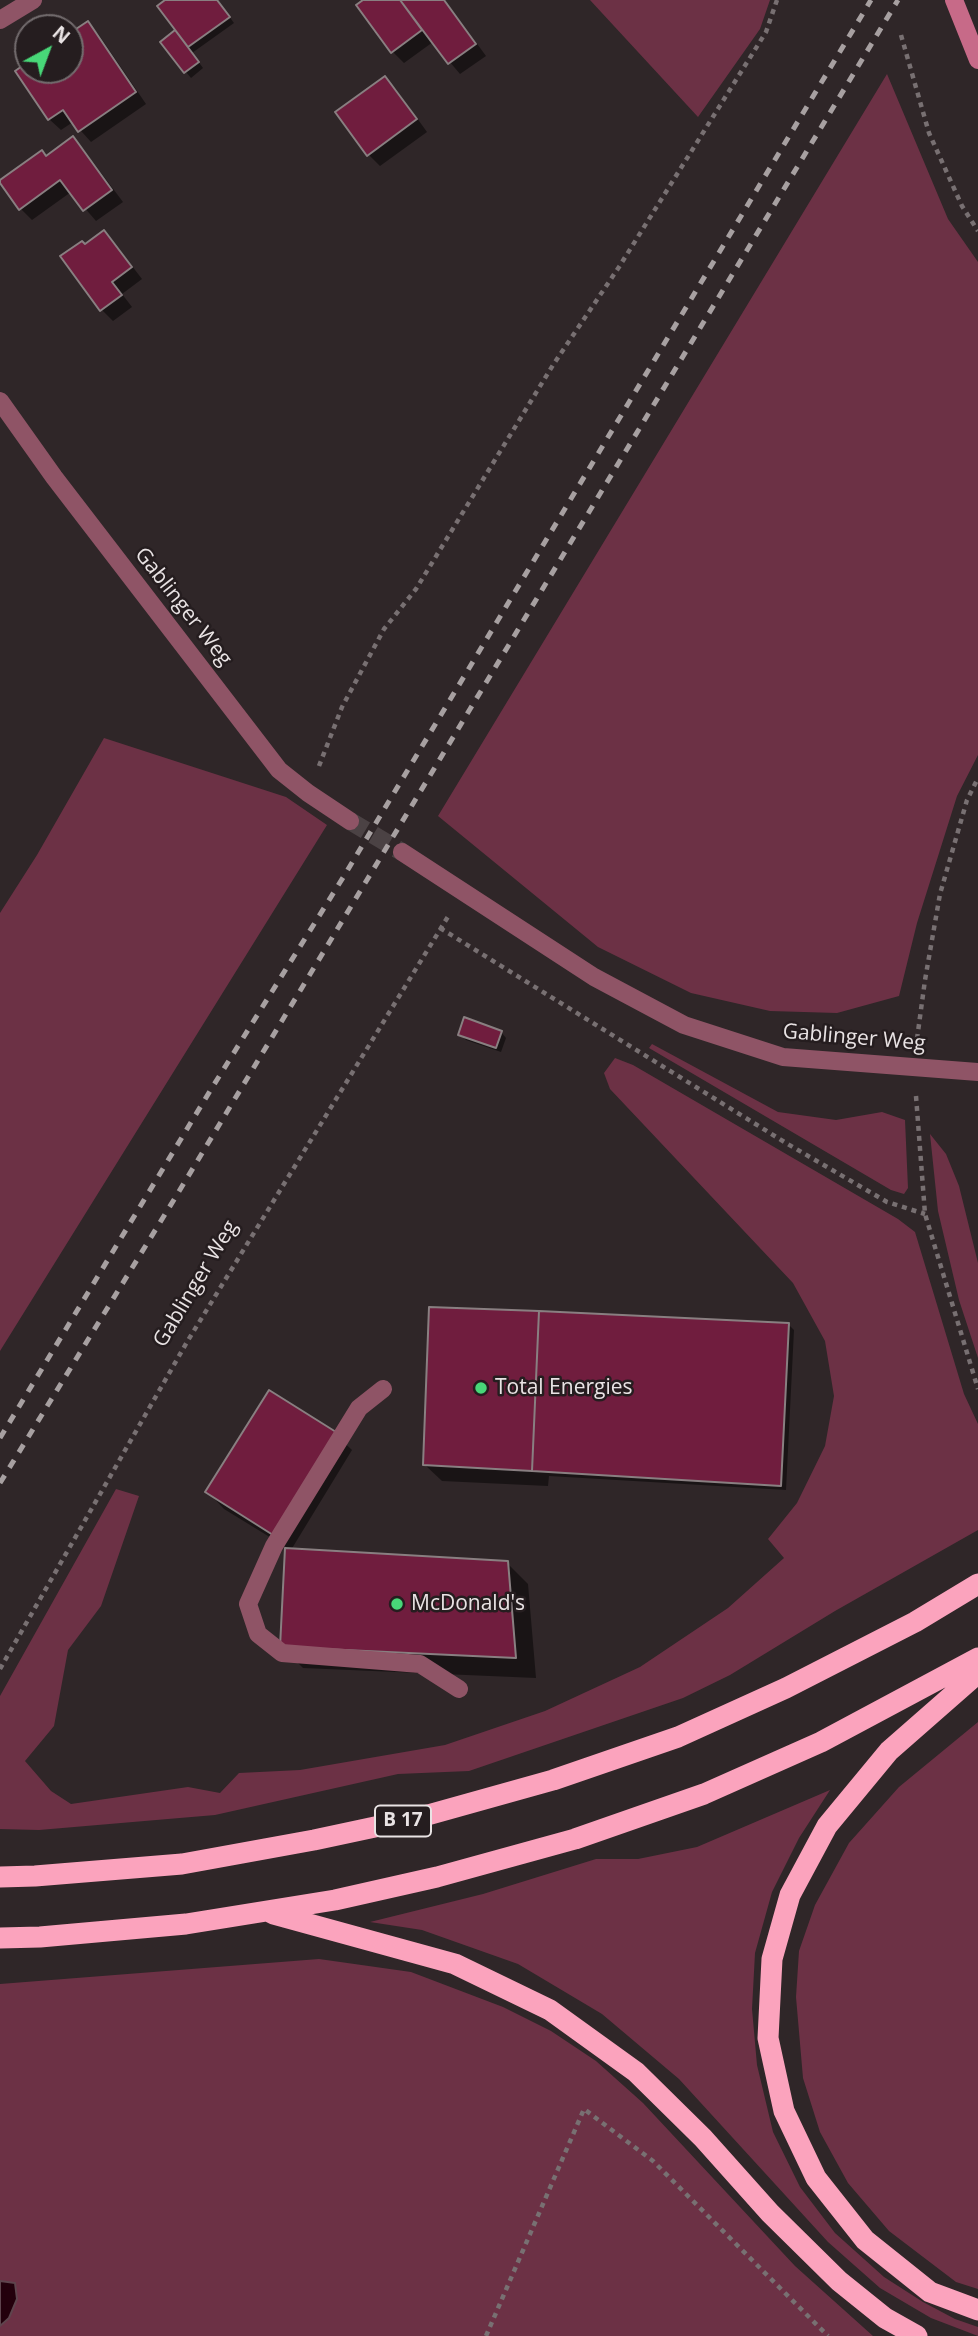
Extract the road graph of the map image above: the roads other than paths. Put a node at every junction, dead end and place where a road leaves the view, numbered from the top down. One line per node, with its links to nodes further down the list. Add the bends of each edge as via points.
1 (33, 0): 3 (street)
2 (954, 0): 4 (street)
3 (0, 20)
4 (978, 60)
5 (0, 401): 6 (street, Gablinger Weg, via 279,770)
6 (350, 821)
7 (402, 852): 8 (street, Gablinger Weg, via 594,977 684,1025 783,1057)
8 (978, 1072)
9 (383, 1390): 13 (street, via 359,1408 274,1546 248,1604 258,1634 282,1653 420,1664)
10 (978, 1584): 14 (highway, B 17, via 786,1688 678,1737 553,1780 417,1818 182,1864)
11 (978, 1658): 15 (highway, via 821,1742 704,1794 575,1839 437,1877)
12 (978, 1673): 17 (highway, via 889,1751 827,1826 790,1895 772,1959 768,2038 784,2110 816,2178 865,2240 930,2291)
13 (458, 1689)
14 (0, 1877)
15 (264, 1912): 16 (highway, via 186,1924); 18 (highway, via 455,1964 550,2010 636,2072 839,2281 885,2318)
16 (0, 1938)
17 (978, 2310)
18 (917, 2336)

